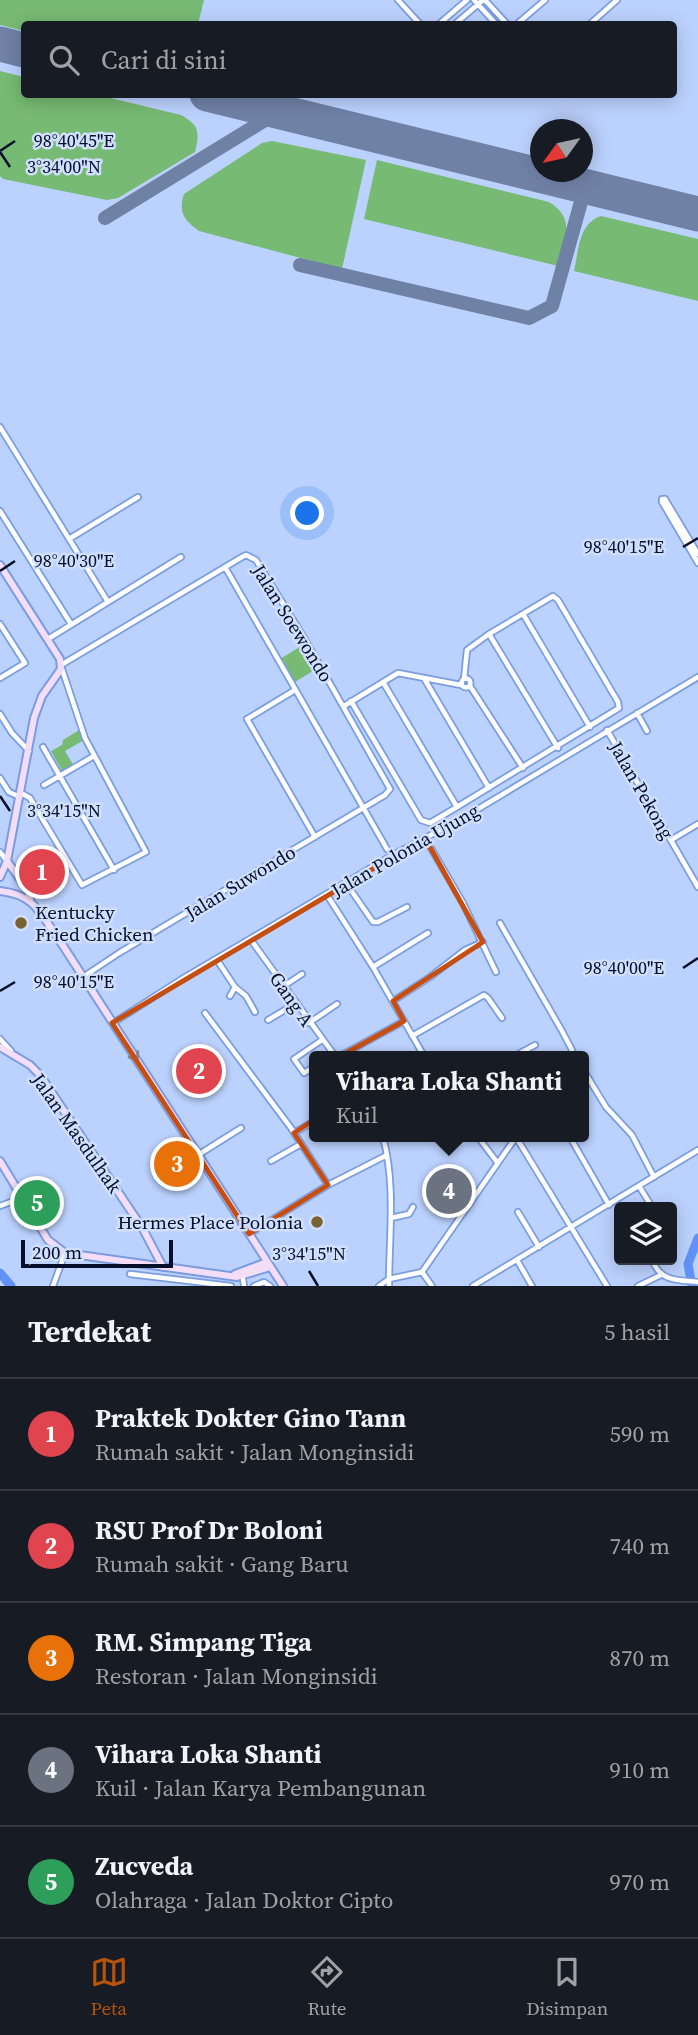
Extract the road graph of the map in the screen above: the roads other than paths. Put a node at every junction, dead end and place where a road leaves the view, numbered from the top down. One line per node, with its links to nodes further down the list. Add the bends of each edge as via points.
1 (398, 0): 8 (street)
2 (467, 0): 9 (street)
3 (474, 0): 7 (street)
4 (484, 0): 7 (street); 12 (street)
5 (545, 0): 13 (street)
6 (617, 0): 14 (street)
7 (478, 5): 10 (street); 11 (street)
8 (417, 21)
9 (442, 21)
10 (459, 21)
11 (493, 21)
12 (504, 21)
13 (520, 21)
14 (593, 21)
15 (0, 427): 19 (street)
16 (138, 497): 19 (street)
17 (0, 511): 28 (street)
18 (683, 533): 18 (street, via 662,502 663,499); 20 (street); 22 (street)
19 (69, 539): 25 (street)
20 (698, 554)
21 (181, 558): 25 (street)
22 (698, 563)
23 (0, 565): 30 (main road)
24 (225, 567): 31 (street); 37 (street); 39 (street, Jalan Soewondo, via 246,555 257,562)
25 (108, 602): 28 (street)
26 (523, 614): 29 (street); 42 (street); 42 (street, via 554,597 591,657 619,706)
27 (0, 624): 33 (street, via 25,663)
28 (71, 624): 30 (street)
29 (489, 634): 36 (street, via 467,650); 46 (street)
30 (47, 640): 31 (main road)
31 (61, 667): 47 (main road, via 41,696); 48 (street)
32 (698, 677): 40 (street, Jalan Polonia Ujung)
33 (0, 678)
34 (425, 679): 35 (street, via 401,673); 36 (street); 54 (street)
35 (383, 682): 38 (street); 57 (street)
36 (463, 682): 49 (street)
37 (295, 690): 56 (street); 59 (street, via 247,719)
38 (351, 701): 39 (street); 57 (street, via 421,820 430,823)
39 (344, 706): 52 (street, Jalan Soewondo)
40 (637, 713): 43 (street, Jalan Polonia Ujung); 44 (street)
41 (0, 714): 47 (street)
42 (590, 727): 46 (street)
43 (607, 730): 60 (street, Jalan Polonia Ujung); 61 (street, Jalan Pekong)
44 (648, 731)
45 (43, 747): 50 (street)
46 (558, 747): 49 (street)
47 (29, 751): 55 (main road)
48 (94, 756): 50 (street); 65 (street, via 146,850)
49 (523, 768): 54 (street)
50 (60, 776): 53 (street); 65 (street)
51 (0, 778): 55 (street, via 9,792)
52 (388, 783): 56 (street, Jalan Suwondo, via 388,793)
53 (44, 785)
54 (489, 788): 57 (street)
55 (21, 795): 64 (main road); 65 (street, via 30,798 81,884)
56 (365, 807): 59 (street, Jalan Suwondo); 62 (street)
57 (457, 807)
58 (698, 824): 61 (street)
59 (316, 837): 84 (street, Jalan Suwondo)
60 (425, 838): 69 (street, Jalan Polonia Ujung); 79 (street)
61 (671, 840): 68 (street, Jalan Pekong)
62 (387, 849)
63 (0, 852): 64 (street)
64 (7, 861): 67 (main road); 71 (main road)
65 (114, 870)
66 (55, 872): 71 (street)
67 (0, 877)
68 (696, 879): 70 (street, Jalan Pekong)
69 (346, 883): 73 (street, Jalan Polonia Ujung); 75 (street, via 373,922)
70 (698, 887)
71 (28, 890): 74 (main road)
72 (1, 894): 74 (main road)
73 (327, 895): 78 (street, Jalan Polonia Ujung); 81 (street)
74 (30, 900): 84 (main road)
75 (407, 907)
76 (500, 923): 107 (street)
77 (428, 933): 81 (street)
78 (251, 940): 80 (street, Jalan Polonia Ujung); 85 (street, Gang A)
79 (482, 942): 82 (street); 88 (street)
80 (217, 960): 86 (street); 96 (street, Jalan Polonia Ujung)
81 (373, 967): 88 (street)
82 (496, 972)
83 (302, 974): 85 (street)
84 (83, 978): 96 (main road)
85 (284, 986): 89 (street, Gang A)
86 (235, 988): 87 (street); 91 (street)
87 (230, 996)
88 (393, 1001): 95 (street)
89 (295, 1004): 94 (street); 97 (street, Gang A)
90 (337, 1004): 97 (street)
91 (255, 1012)
92 (205, 1013): 113 (street)
93 (502, 1018): 98 (street, via 484,995)
94 (268, 1020)
95 (404, 1021): 98 (street); 104 (street)
96 (113, 1023): 121 (main road, one-way to 121)
97 (309, 1023): 100 (street, Gang A)
98 (412, 1037): 105 (street)
99 (0, 1038): 108 (street)
100 (321, 1040): 103 (street, Gang A); 109 (street, via 294,1059 304,1073)
101 (535, 1045): 106 (street)
102 (0, 1047): 108 (main road, Jalan Masdulhak)
103 (330, 1051)
104 (344, 1051)
105 (422, 1051)
106 (524, 1051)
107 (571, 1051)
108 (14, 1055): 144 (main road, Jalan Masdulhak, via 47,1085 143,1229)
109 (309, 1070)
110 (589, 1079): 126 (street, via 606,1107 632,1135)
111 (309, 1124): 113 (street)
112 (241, 1128): 121 (street)
113 (294, 1133): 119 (street)
114 (384, 1142): 122 (street)
115 (482, 1142): 125 (street)
116 (512, 1142): 125 (street)
117 (519, 1142): 137 (street)
118 (573, 1142): 132 (street)
119 (301, 1144): 124 (street); 127 (street)
120 (698, 1150): 126 (street)
121 (198, 1155): 138 (main road)
122 (387, 1155): 127 (street); 136 (street)
123 (0, 1161): 129 (main road)
124 (271, 1161)
125 (497, 1163): 145 (street)
126 (654, 1177): 128 (street)
127 (328, 1185): 138 (street)
128 (639, 1186): 130 (street); 131 (street)
129 (22, 1198): 133 (street); 140 (main road, via 48,1240)
130 (616, 1201): 132 (street)
131 (649, 1202)
132 (609, 1205): 137 (street)
133 (0, 1206)
134 (413, 1207): 136 (street, via 411,1213)
135 (518, 1212): 139 (street)
136 (391, 1219): 149 (street)
137 (571, 1228): 139 (street); 163 (street)
138 (249, 1234): 142 (main road)
139 (539, 1247): 141 (street)
140 (65, 1253): 144 (main road); 152 (street)
141 (517, 1260): 151 (street); 162 (street)
142 (268, 1265): 147 (main road); 157 (main road)
143 (655, 1265): 148 (street)
144 (163, 1267): 147 (main road)
145 (422, 1272): 149 (street); 160 (street)
146 (130, 1274): 153 (street)
147 (238, 1275): 154 (street)
148 (661, 1275): 150 (street); 164 (street)
149 (389, 1279): 158 (street); 159 (street)
150 (698, 1282)
151 (481, 1284): 161 (street)
152 (53, 1286)
153 (231, 1286)
154 (241, 1286)
155 (254, 1286): 156 (street, via 264,1282)
156 (270, 1286)
157 (283, 1286)
158 (379, 1286)
159 (390, 1286)
160 (432, 1286)
161 (472, 1286)
162 (532, 1286)
163 (607, 1286)
164 (638, 1286)

